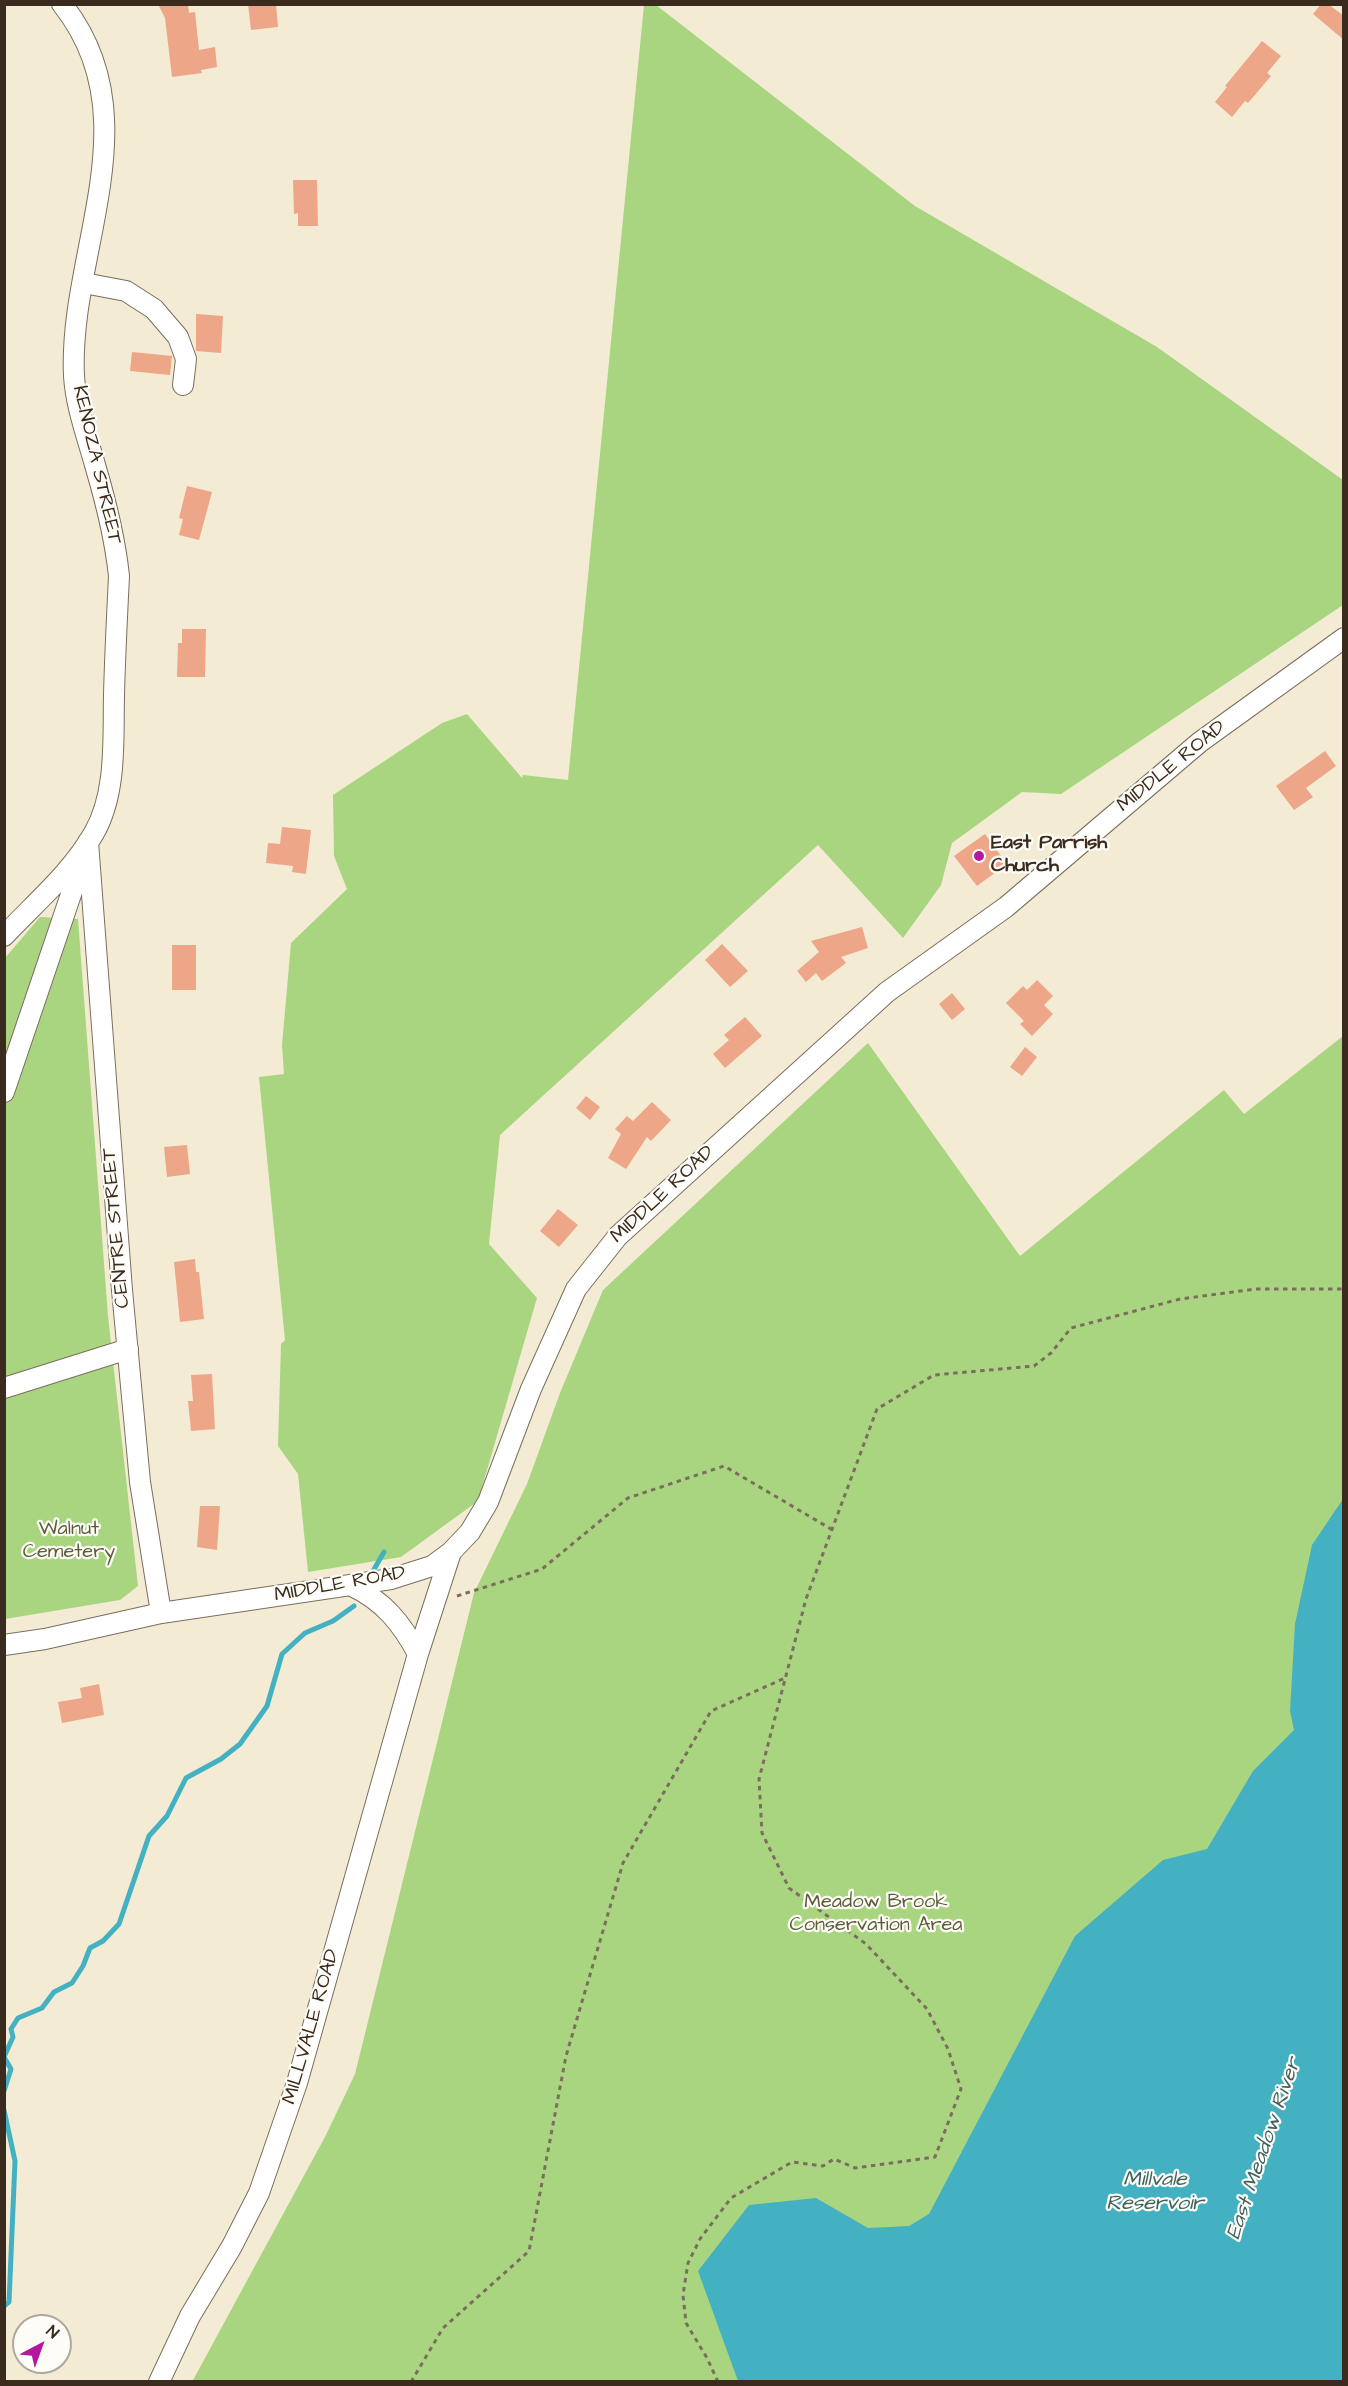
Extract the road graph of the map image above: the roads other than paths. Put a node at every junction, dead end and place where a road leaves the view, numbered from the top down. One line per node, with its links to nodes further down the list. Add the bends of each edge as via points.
1 (62, 4): 2 (street, KENOZA STREET, via 85,40 102,104 101,191)
2 (84, 282): 3 (street, via 126,291 154,309 178,337 186,359); 5 (street, KENOZA STREET, via 74,378 114,530 119,576 109,790 104,812)
3 (183, 386)
4 (1344, 638): 12 (street, MIDDLE ROAD, via 1200,742 1006,907 887,992 618,1236 576,1289 531,1389 488,1502)
5 (88, 842): 6 (street, KENOZA STREET); 7 (street); 10 (street, CENTRE STREET)
6 (4, 936)
7 (23, 1035): 8 (street); 9 (street)
8 (4, 1058)
9 (4, 1092)
10 (128, 1349): 11 (street); 14 (street, CENTRE STREET, via 140,1482)
11 (4, 1388)
12 (452, 1552): 13 (street, MIDDLE ROAD, via 412,1574); 16 (street, MILLVALE ROAD)
13 (352, 1586): 14 (street, MIDDLE ROAD); 16 (street, via 370,1595 396,1618)
14 (161, 1613): 15 (street, MIDDLE ROAD)
15 (4, 1645)
16 (418, 1654): 17 (street, MILLVALE ROAD, via 297,2084 259,2193 190,2316)
17 (159, 2382)

